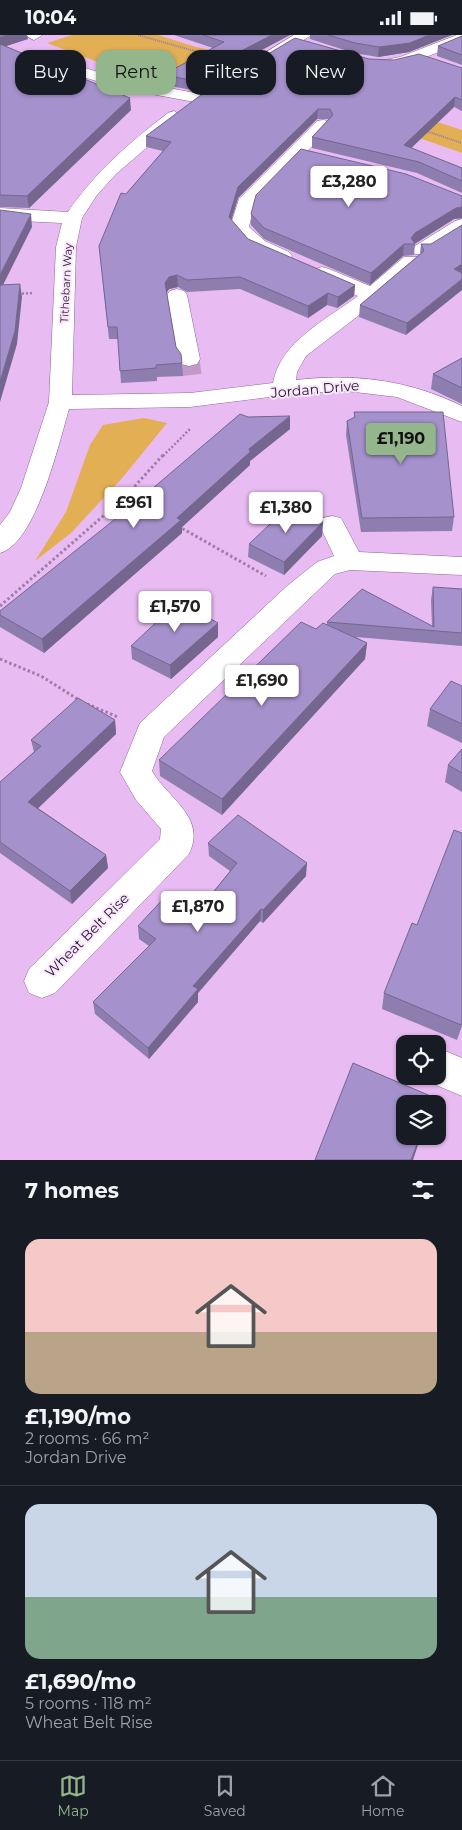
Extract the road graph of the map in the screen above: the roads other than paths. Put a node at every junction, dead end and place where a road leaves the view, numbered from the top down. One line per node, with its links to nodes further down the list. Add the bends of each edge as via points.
1 (462, 38): 4 (street)
2 (302, 41): 3 (street)
3 (276, 54)
4 (417, 56): 5 (street); 6 (street, via 391,64)
5 (435, 62)
6 (369, 63)
7 (86, 73): 9 (street, via 119,83)
8 (204, 95): 9 (street, Tithebarn Way)
9 (200, 98): 12 (street, Tithebarn Way, via 143,140 110,170)
10 (323, 125): 15 (street, via 306,154 245,203 239,227 256,245)
11 (0, 214): 12 (street)
12 (73, 218): 18 (street, Tithebarn Way, via 66,247)
13 (462, 225): 15 (street, via 417,256)
14 (177, 295): 17 (street)
15 (373, 295): 16 (street, via 297,351 286,372)
16 (282, 390): 17 (street, Jordan Drive); 19 (street, Jordan Drive, via 342,384 398,389)
17 (196, 400): 18 (street, Jordan Drive)
18 (60, 402): 21 (street, Tithebarn Way, via 33,488 22,513)
19 (462, 415)
20 (332, 524): 22 (street)
21 (0, 544)
22 (350, 561): 23 (street, Wheat Belt Rise); 24 (street, Wheat Belt Rise, via 326,568 296,593 151,731 136,772 147,791 167,811 177,827 177,844)
23 (462, 566)
24 (42, 981)
25 (446, 1070): 26 (street)
26 (462, 1077)

